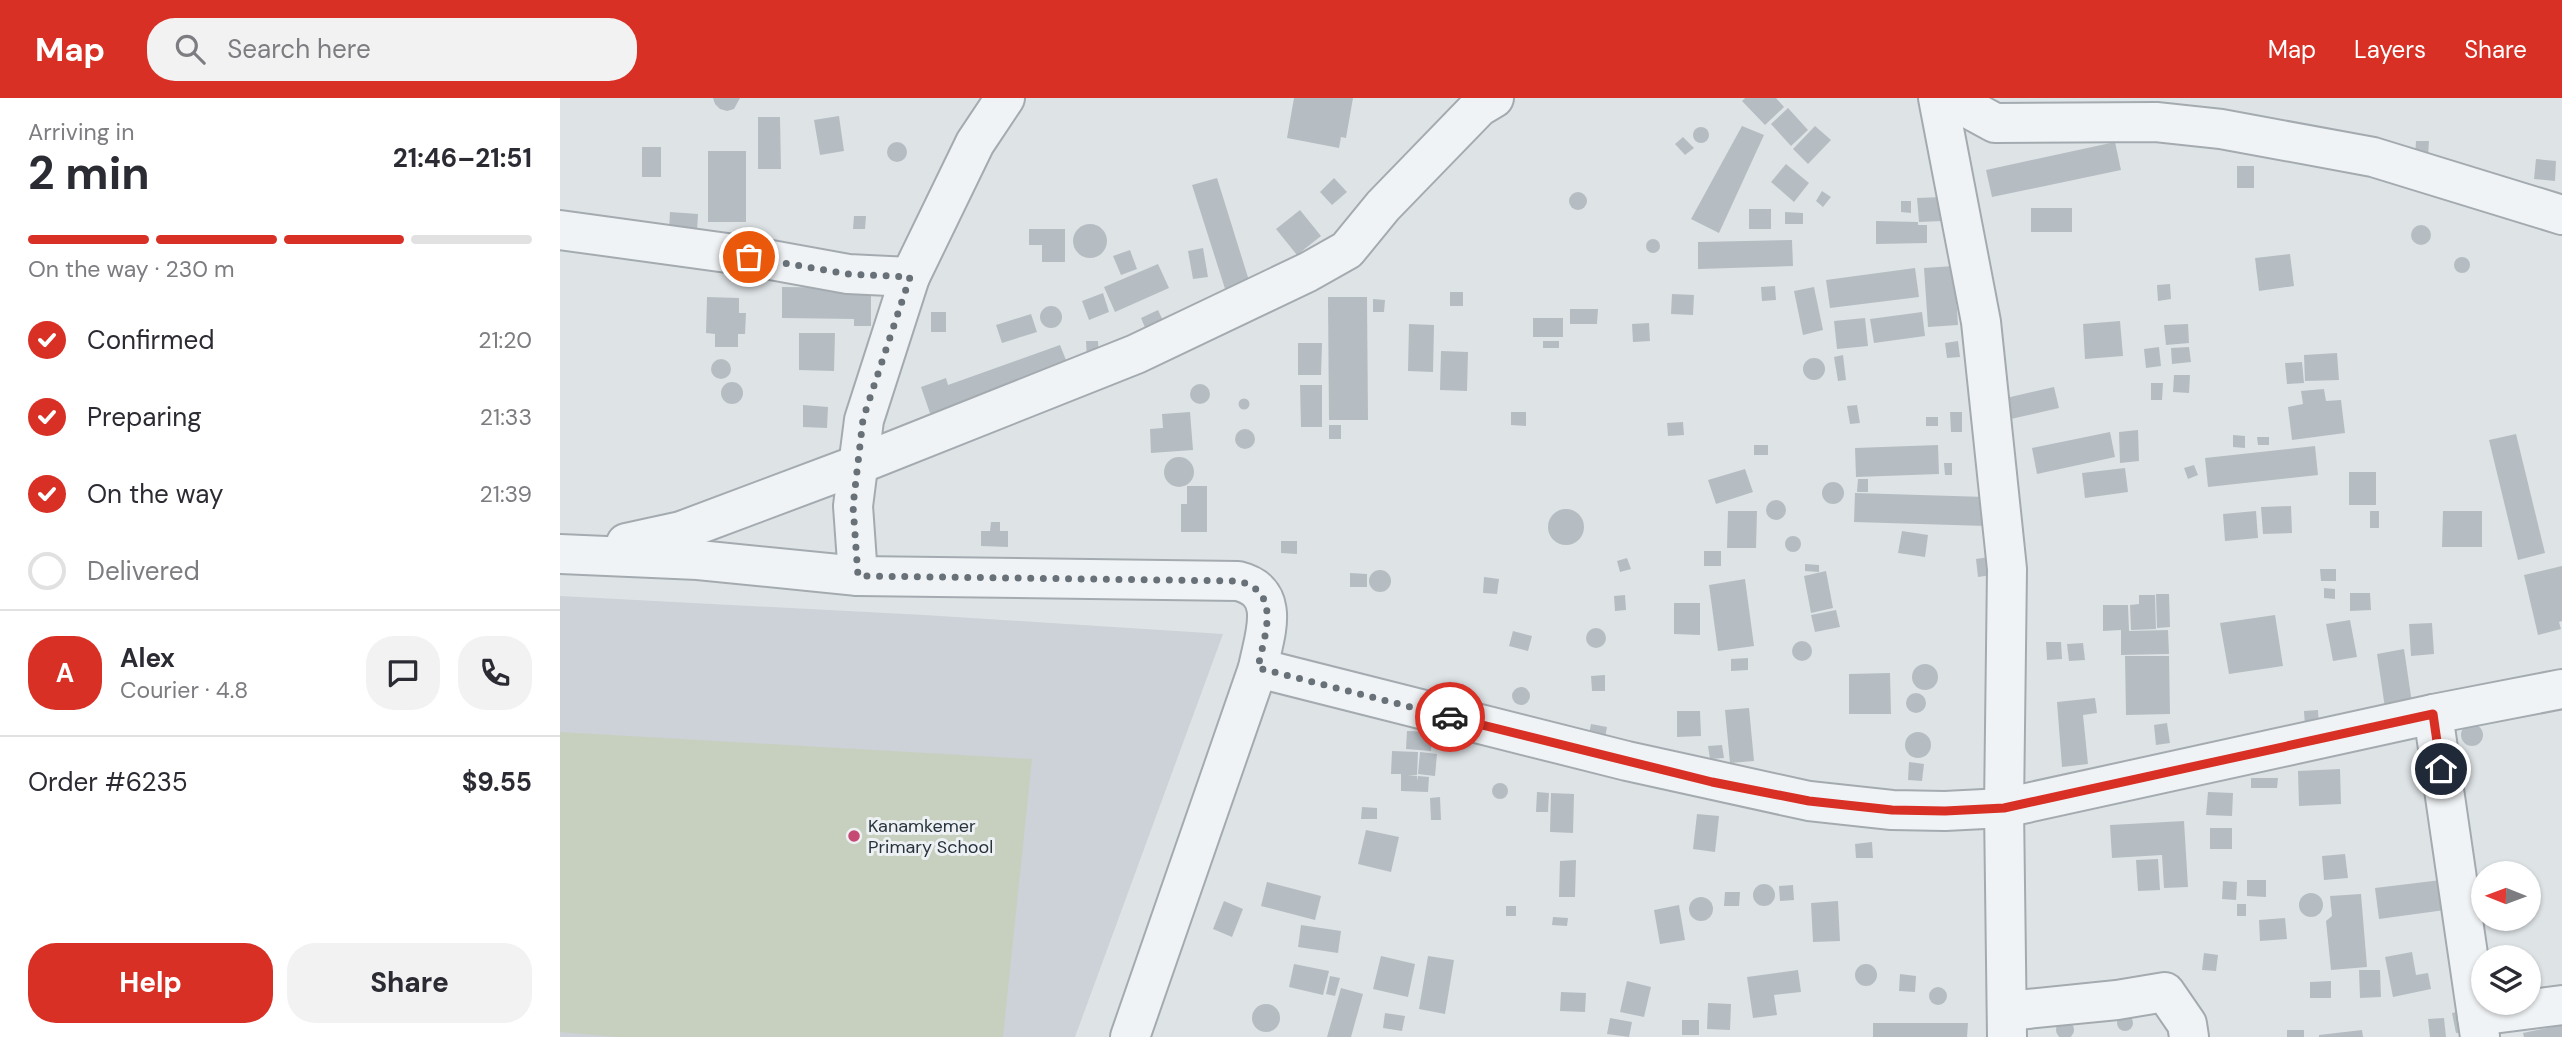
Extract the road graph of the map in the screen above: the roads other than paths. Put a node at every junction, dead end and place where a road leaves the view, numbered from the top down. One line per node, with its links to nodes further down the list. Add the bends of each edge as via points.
1 (1005, 98): 7 (street, via 975,143)
2 (1494, 98): 8 (street, via 1479,107 1383,206 1347,250 1136,354)
3 (1938, 98): 14 (street, via 1981,322 2007,569)
4 (1949, 98): 5 (street, via 1995,123 2156,122 2373,157)
5 (2562, 215)
6 (560, 230): 7 (street, via 848,274)
7 (910, 277): 8 (street, via 863,419)
8 (857, 465): 9 (street, via 681,531); 10 (street, via 853,506)
9 (570, 554): 10 (street, via 698,560)
10 (858, 576): 11 (street, via 1238,581 1258,589 1268,613)
11 (1258, 668): 14 (street, via 1639,764 1809,801 1892,810); 18 (street)
12 (2562, 689): 13 (street)
13 (2433, 714): 14 (street); 17 (street)
14 (2004, 808): 16 (street)
15 (2562, 1005): 17 (street)
16 (2007, 1024): 19 (street, via 2165,992 2187,1024)
17 (2478, 1026)
18 (1130, 1037)
19 (2189, 1037)

